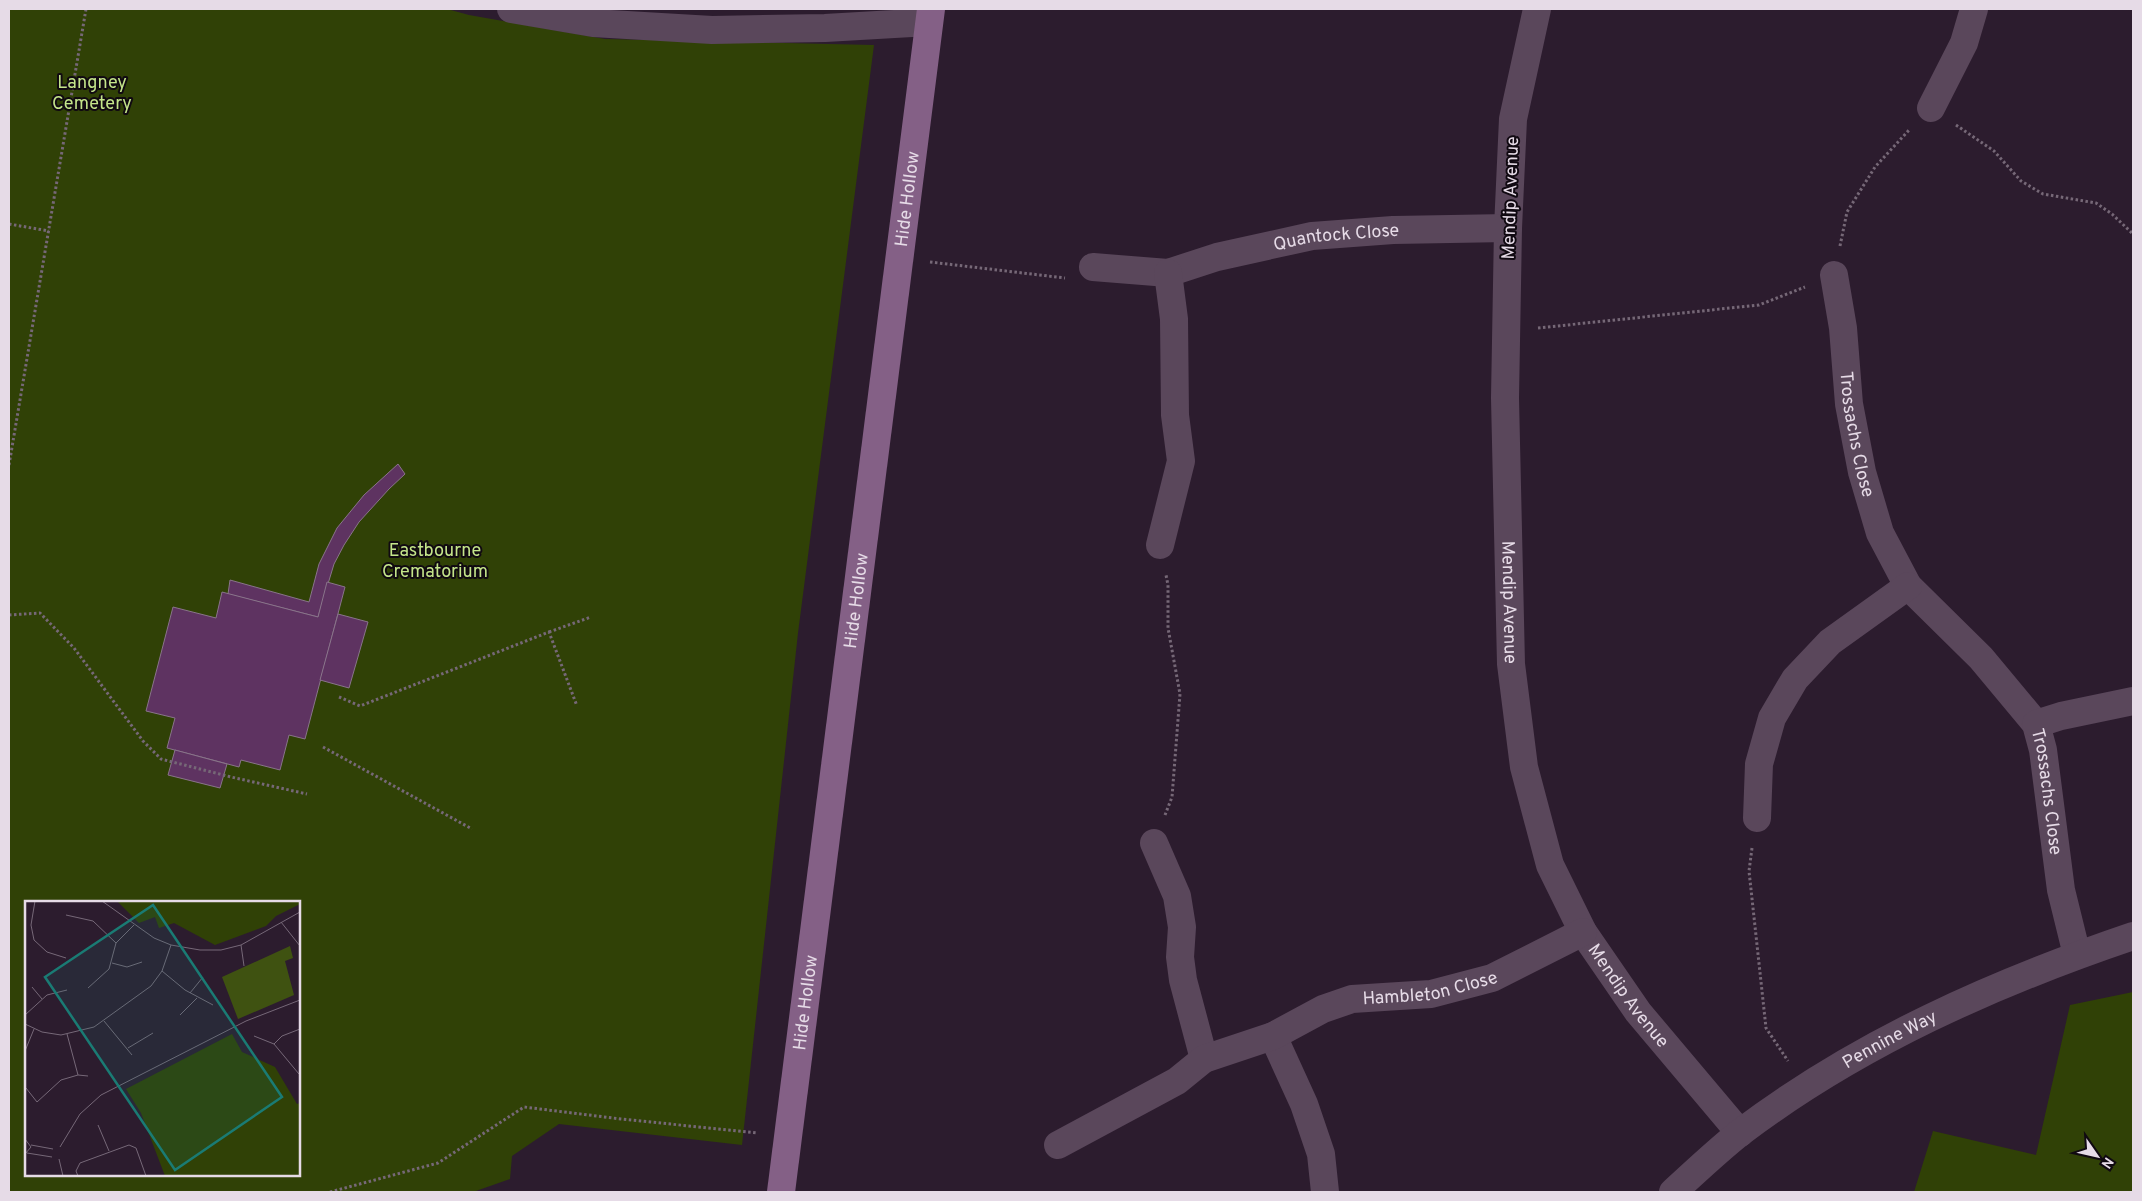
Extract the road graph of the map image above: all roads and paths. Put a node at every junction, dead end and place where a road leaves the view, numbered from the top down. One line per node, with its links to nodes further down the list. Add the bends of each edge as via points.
1 (86, 9): 9 (path)
2 (511, 9): 5 (street, via 593,23 712,30 825,28)
3 (1537, 9): 8 (street, Mendip Avenue, via 1513,120)
4 (1974, 9): 6 (street, via 1964,43)
5 (930, 15): 11 (main road, Hide Hollow)
6 (1930, 108): 10 (path, via 1994,151 2021,180 2043,194 2096,203); 14 (path, via 1875,167 1848,212)
7 (9, 224): 9 (path)
8 (1508, 228): 13 (street, Quantock Close, via 1392,230 1312,236 1217,257); 15 (street, Mendip Avenue)
9 (49, 231): 16 (path)
10 (2133, 234)
11 (900, 258): 12 (path, via 1077,280); 38 (main road, Hide Hollow)
12 (1093, 267): 13 (street, Quantock Close)
13 (1168, 273): 17 (street, via 1174,319 1175,415 1181,461)
14 (1834, 275): 15 (path, via 1759,306 1536,328); 18 (street, Trossachs Close, via 1843,328 1849,404 1862,472 1880,533)
15 (1507, 324): 31 (street, Mendip Avenue, via 1505,398 1511,664 1524,767 1550,865)
16 (9, 465)
17 (1160, 545): 30 (path, via 1168,585 1168,628 1180,694 1172,797)
18 (1908, 586): 25 (street, Trossachs Close, via 1982,658); 28 (street, via 1830,642 1795,679 1772,718 1759,764)
19 (9, 615): 27 (path, via 40,613 74,648 143,741 161,758 231,778)
20 (591, 617): 21 (path)
21 (549, 632): 22 (path, via 360,706); 24 (path)
22 (339, 696)
23 (2133, 701): 25 (street)
24 (577, 706)
25 (2036, 724): 33 (street, Trossachs Close, via 2044,750 2061,890)
26 (323, 746): 29 (path)
27 (307, 794)
28 (1757, 818): 36 (path, via 1749,871 1766,1028)
29 (472, 829)
30 (1154, 844): 35 (street, via 1177,896 1182,928 1180,957 1183,980)
31 (1584, 932): 34 (street, Hambleton Close, via 1492,978 1431,994 1352,999 1323,1009); 37 (street, Mendip Avenue, via 1638,1012)
32 (2133, 936): 33 (street, Pennine Way)
33 (2077, 955): 36 (street, Pennine Way, via 1977,995 1884,1039)
34 (1273, 1036): 35 (street, Hambleton Close); 42 (street, via 1307,1112 1321,1154)
35 (1204, 1059): 39 (street, Hambleton Close, via 1178,1081)
36 (1805, 1087): 37 (street, Pennine Way)
37 (1740, 1133): 43 (street, Pennine Way)
38 (789, 1136): 40 (path, via 524,1107 438,1162); 41 (main road, Hide Hollow)
39 (1058, 1145)
40 (330, 1192)
41 (781, 1192)
42 (1325, 1192)
43 (1673, 1192)

